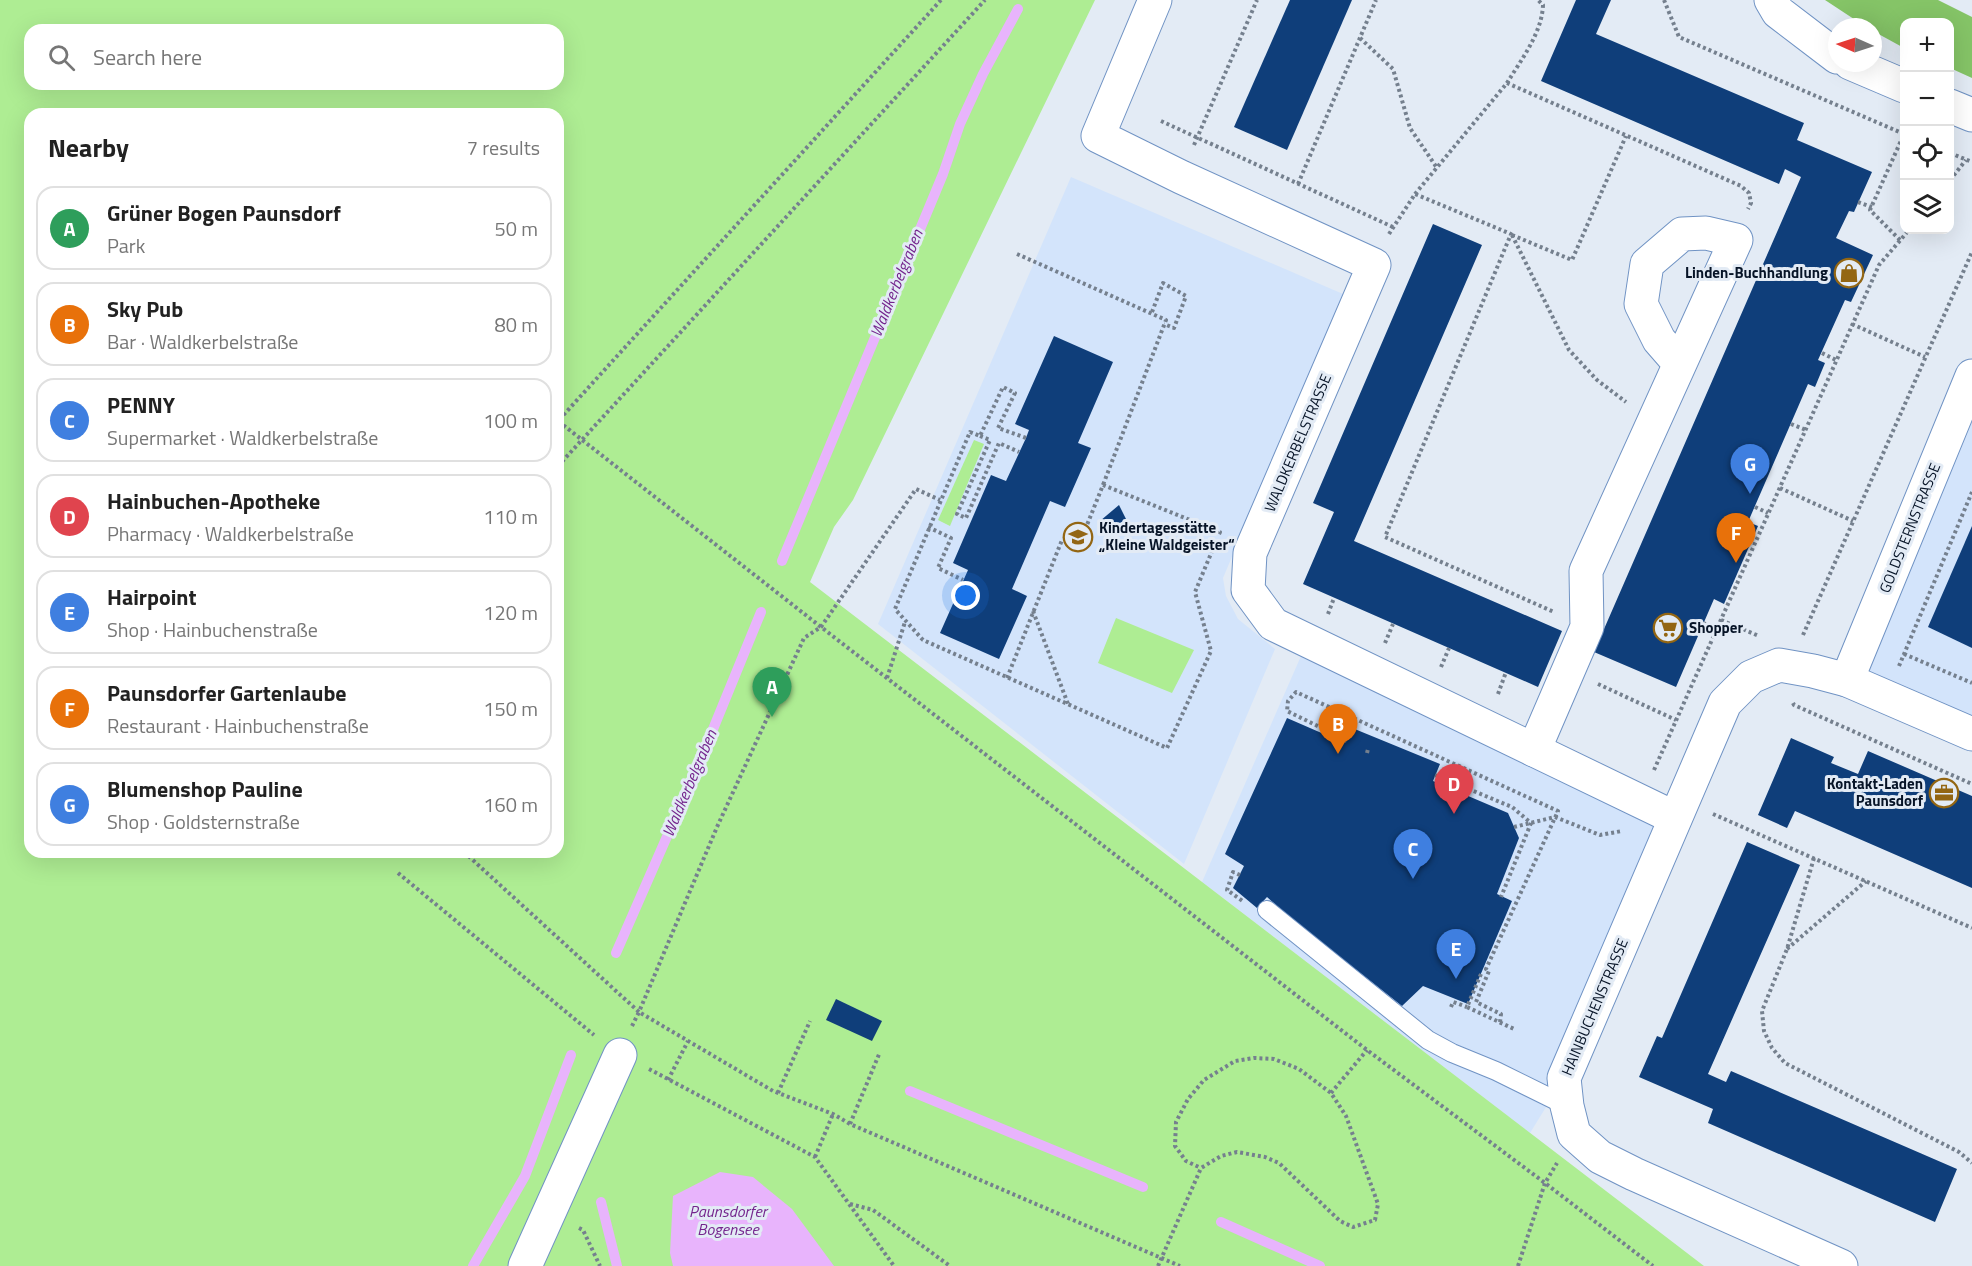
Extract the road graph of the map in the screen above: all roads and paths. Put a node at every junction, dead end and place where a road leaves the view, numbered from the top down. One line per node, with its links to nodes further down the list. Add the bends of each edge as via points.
1 (941, 0): 47 (path)
2 (985, 0): 54 (path)
3 (1155, 0): 26 (street, via 1098,136)
4 (1257, 0): 19 (path)
5 (1376, 0): 9 (path)
6 (1538, 0): 12 (path, via 1543,5 1542,16)
7 (1664, 0): 17 (path, via 1679,37)
8 (1771, 0): 10 (street, via 1778,12)
9 (1360, 38): 24 (path, via 1393,69 1410,129); 27 (path)
10 (1828, 50)
11 (1872, 72): 13 (street)
12 (1507, 83): 18 (path); 24 (path)
13 (1900, 84)
14 (1954, 108): 15 (street)
15 (1972, 116)
16 (1161, 122): 19 (path)
17 (1900, 132)
18 (1626, 136): 32 (path, via 1572,260); 34 (path, via 1741,186 1751,203)
19 (1197, 138): 26 (path); 27 (path)
20 (1900, 143): 30 (path)
21 (1954, 155): 22 (path)
22 (1966, 160): 23 (path); 25 (path)
23 (1972, 162)
24 (1437, 168): 28 (path)
25 (1954, 175)
26 (1181, 177): 38 (street)
27 (1298, 184): 31 (path)
28 (1415, 194): 31 (path); 32 (path)
29 (1858, 202): 30 (path)
30 (1872, 207): 35 (path, via 1870,210)
31 (1393, 227): 38 (path)
32 (1511, 234): 48 (path, via 1569,350 1597,380); 72 (path, via 1385,537)
33 (1905, 234): 35 (path)
34 (1736, 240): 45 (street); 45 (street, via 1706,233 1682,234 1647,264 1641,304 1659,340)
35 (1900, 240): 41 (path, via 1879,265)
36 (1972, 252): 43 (path)
37 (1017, 254): 39 (path)
38 (1374, 264): 95 (street, WALDKERBELSTRASSE, via 1250,553 1248,590 1273,624)
39 (1152, 312): 40 (path, via 1166,320); 40 (path, via 1163,283 1186,296 1174,328)
40 (1164, 324): 57 (path)
41 (1852, 324): 43 (path); 44 (path)
42 (1822, 353): 44 (path)
43 (1926, 357): 63 (path)
44 (1836, 360): 51 (path)
45 (1679, 363): 48 (street)
46 (1972, 376): 84 (street, GOLDSTERNSTRASSE)
47 (564, 414)
48 (1653, 422): 72 (street, via 1586,571)
49 (1791, 424): 51 (path)
50 (564, 426): 54 (path)
51 (1806, 430): 58 (path)
52 (980, 436): 53 (path, via 1003,387 1015,393 998,428); 55 (path, via 990,440 957,514 966,518 999,443); 60 (path, via 970,432)
53 (1026, 438)
54 (583, 440): 56 (path); 71 (path)
55 (1019, 452)
56 (564, 460)
57 (1103, 485): 66 (path, via 1085,530 1062,540); 88 (path, via 1220,532 1195,592 1211,651 1167,748)
58 (1780, 488): 62 (path); 63 (path)
59 (1972, 492): 77 (path)
60 (940, 500): 64 (path); 71 (path, via 916,489)
61 (1755, 507): 62 (path)
62 (1768, 513): 67 (path)
63 (1853, 522): 78 (path)
64 (928, 527): 65 (path, via 951,538 938,568); 68 (path, via 895,609)
65 (963, 580)
66 (1033, 612): 83 (path); 88 (path)
67 (1721, 620): 73 (path); 74 (path)
68 (905, 621): 82 (path); 83 (path, via 922,640)
69 (1703, 623): 73 (path)
70 (1393, 624): 76 (path)
71 (821, 627): 82 (path); 117 (path, via 804,639 717,827)
72 (1587, 627): 79 (street)
73 (1717, 628): 90 (path)
74 (1744, 630)
75 (1449, 648): 81 (path)
76 (1383, 649)
77 (1904, 654): 85 (path); 86 (path)
78 (1789, 655): 84 (street, via 1813,671); 99 (street, HAINBUCHENSTRASSE, via 1751,677 1725,703)
79 (1569, 671): 90 (path); 95 (street)
80 (1506, 672): 87 (path)
81 (1438, 674)
82 (887, 678): 122 (path)
83 (1007, 678): 88 (path)
84 (1847, 680): 86 (street)
85 (1972, 683)
86 (1886, 697): 92 (street)
87 (1496, 699)
88 (1069, 705)
89 (1355, 720): 91 (path, via 1296,692 1288,701 1287,711); 93 (path); 94 (path)
90 (1676, 720): 98 (path)
91 (1334, 734)
92 (1972, 734)
93 (1344, 742)
94 (1417, 746): 96 (path); 100 (path, via 1558,811)
95 (1534, 750): 98 (street, WALDKERBELSTRASSE)
96 (1413, 753)
97 (1435, 775): 101 (path, via 1512,807)
98 (1640, 802): 99 (street, WALDKERBELSTRASSE)
99 (1678, 810): 105 (path); 129 (street, HAINBUCHENSTRASSE, via 1564,1078)
100 (1555, 817): 101 (path); 103 (path); 119 (path, via 1493,950 1476,1002 1501,1014)
101 (1531, 823): 102 (path); 110 (path)
102 (1514, 827)
103 (1600, 836)
104 (471, 858): 117 (path)
105 (1814, 858): 109 (path); 113 (path)
106 (1233, 872): 108 (path)
107 (398, 873): 124 (path)
108 (1240, 875)
109 (1866, 881): 112 (path); 113 (path)
110 (1501, 897)
111 (1267, 910): 129 (lane, via 1428,1040 1496,1071)
112 (1972, 928)
113 (1787, 949): 132 (path, via 1762,1011 1764,1031 1772,1048 1785,1063 1959,1152)
114 (1481, 974): 116 (path)
115 (1451, 1007): 116 (path, via 1454,1002)
116 (1467, 1007): 119 (path)
117 (639, 1012): 121 (path); 124 (path)
118 (810, 1021): 126 (path)
119 (1500, 1022): 120 (path)
120 (1514, 1029)
121 (687, 1041): 125 (path); 126 (path)
122 (1366, 1050): 127 (path); 134 (path)
123 (880, 1052): 130 (path)
124 (620, 1055): 125 (path); 137 (street)
125 (668, 1080): 131 (path)
126 (778, 1093): 128 (path)
127 (1331, 1093): 133 (path, via 1299,1069 1274,1059 1235,1061 1216,1070 1188,1099 1176,1122 1175,1146 1186,1161); 133 (path, via 1346,1116 1378,1204 1375,1220 1353,1227 1340,1221 1279,1162 1265,1157 1237,1152)
128 (833, 1114): 130 (path); 131 (path)
129 (1570, 1120): 134 (path); 144 (street, via 1600,1157)
130 (850, 1124): 136 (path)
131 (815, 1157): 135 (path)
132 (1972, 1163)
133 (1201, 1168): 136 (path)
134 (1545, 1182): 142 (path); 143 (path)
135 (849, 1204): 138 (path); 139 (path, via 873,1210)
136 (1162, 1258): 140 (path); 141 (path)
137 (525, 1266)
138 (894, 1266)
139 (950, 1266)
140 (1158, 1266)
141 (1180, 1266)
142 (1518, 1266)
143 (1653, 1266)
144 (1841, 1266)

